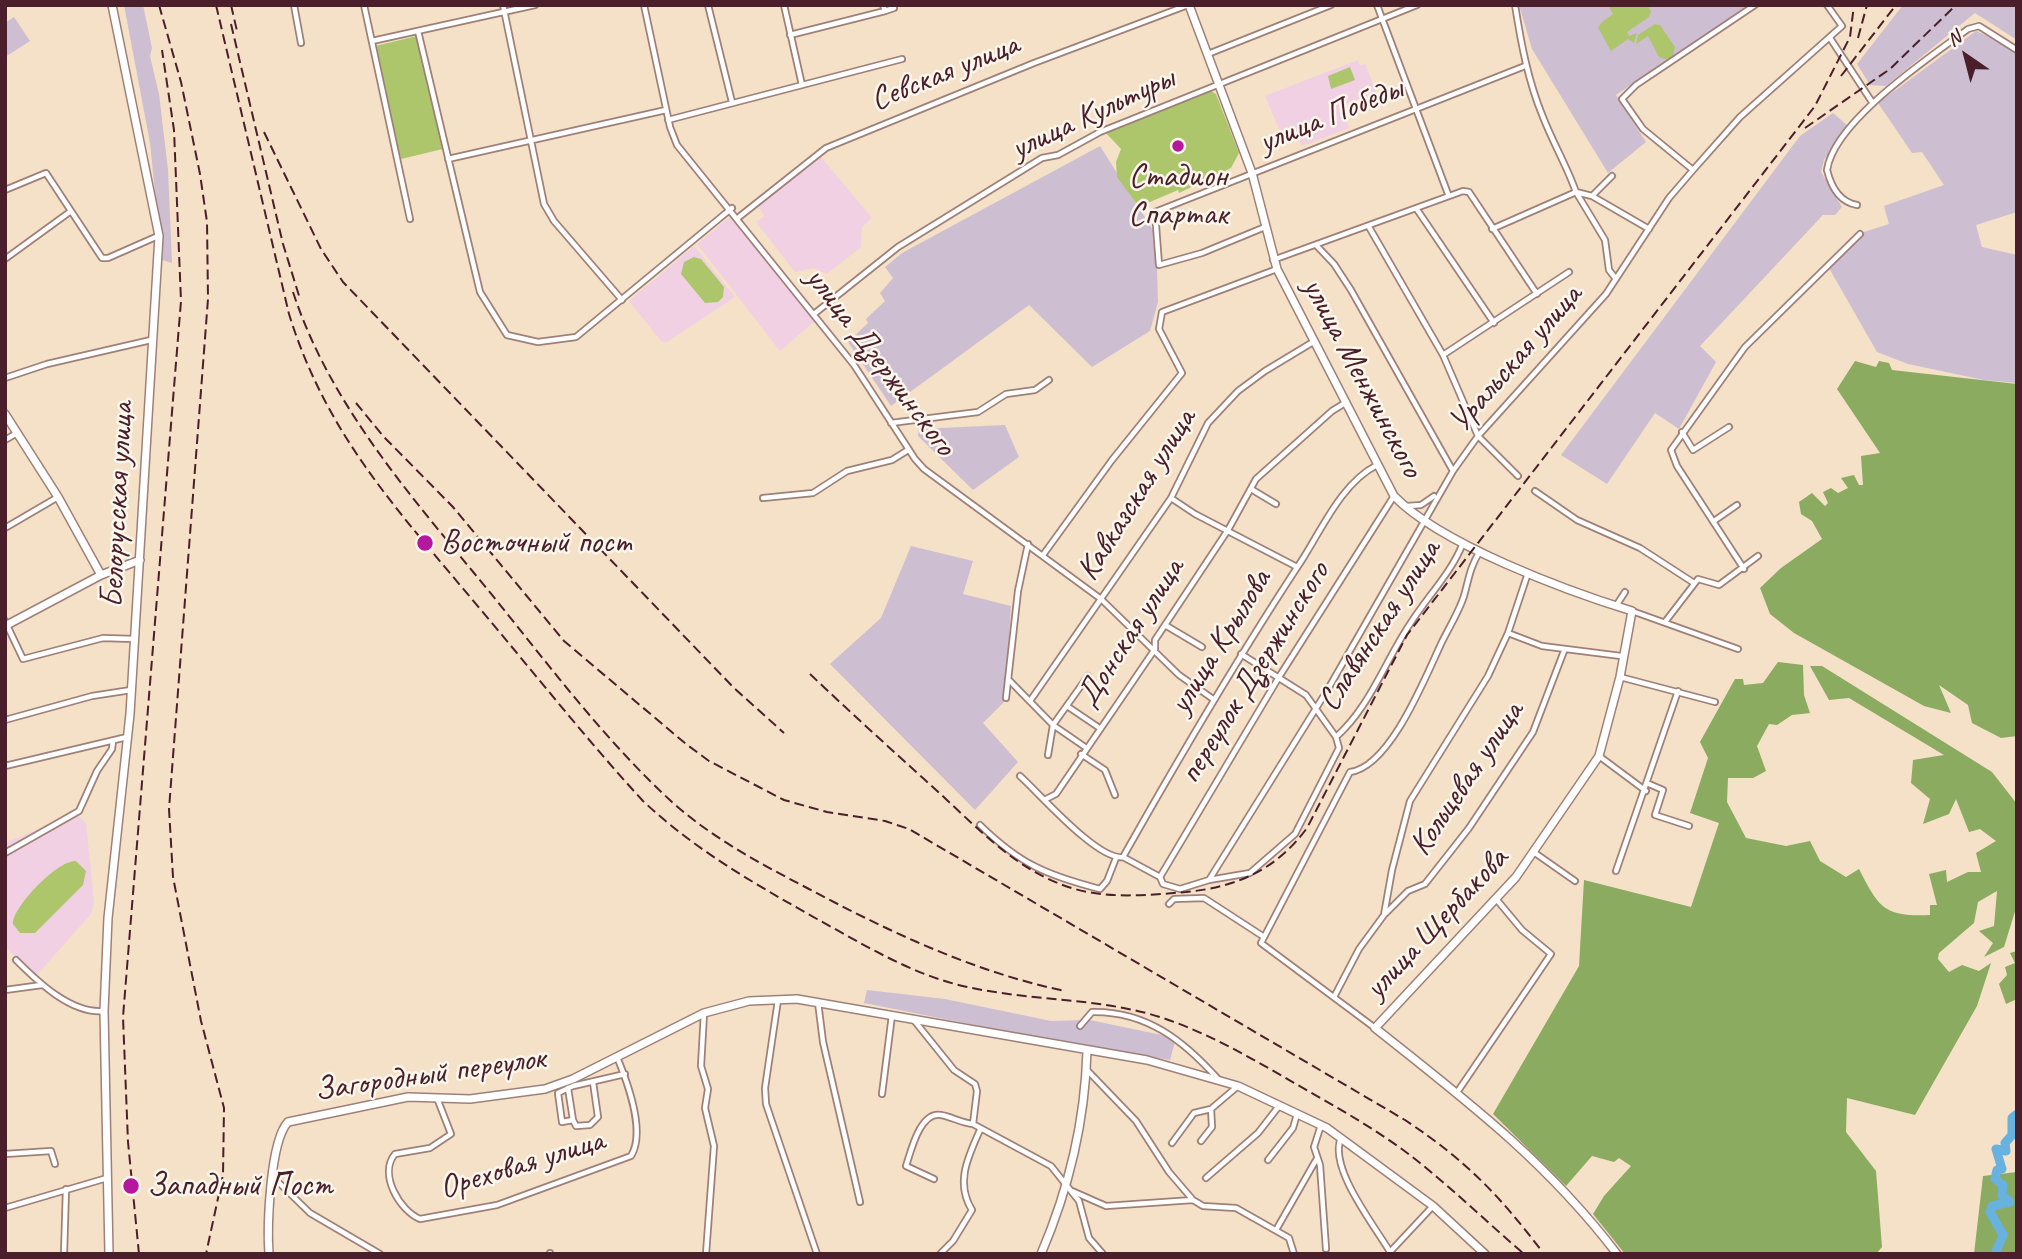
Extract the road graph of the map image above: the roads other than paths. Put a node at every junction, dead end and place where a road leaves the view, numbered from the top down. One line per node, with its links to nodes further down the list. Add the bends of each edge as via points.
1 (112, 5): 56 (street, Белорусская улица)
2 (294, 5): 24 (street)
3 (363, 5): 23 (street)
4 (503, 5): 18 (street)
5 (535, 5): 18 (street)
6 (644, 5): 34 (street, улица Дзержинского)
7 (708, 5): 31 (street)
8 (784, 5): 21 (street)
9 (1188, 5): 26 (street, улица Менжинского); 49 (street, Севская улица, via 826,148)
10 (1331, 5): 26 (street)
11 (1377, 5): 19 (street)
12 (1417, 5): 19 (street, улица Культуры)
13 (1514, 5): 28 (street)
14 (1755, 5): 38 (street, via 1628,90 1622,103 1643,129)
15 (1827, 5): 22 (street, Уральская улица, via 1842,26)
16 (884, 8): 17 (street); 21 (street)
17 (894, 8)
18 (504, 12): 20 (street); 36 (street)
19 (1382, 18): 29 (street, улица Культуры); 33 (street)
20 (418, 32): 23 (street); 37 (street)
21 (790, 35): 30 (street)
22 (1830, 38): 32 (street); 38 (street, Уральская улица, via 1740,117)
23 (372, 41): 50 (street)
24 (301, 43)
25 (2017, 50): 32 (street, via 1979,26 1968,29)
26 (1209, 54): 29 (street, улица Менжинского)
27 (902, 60): 30 (street, Севская улица)
28 (1525, 66): 33 (street, улица Победы); 42 (street)
29 (1219, 84): 39 (street, улица Менжинского); 65 (street, улица Культуры, via 1042,158 898,247)
30 (802, 85): 31 (street, Севская улица)
31 (732, 102): 35 (street, Севская улица)
32 (1872, 102): 45 (street, via 1828,161 1832,185 1846,203)
33 (1416, 108): 39 (street, улица Победы); 43 (street)
34 (666, 110): 35 (street, улица Дзержинского); 36 (street)
35 (668, 120): 46 (street, улица Дзержинского, via 677,145)
36 (531, 140): 37 (street); 64 (street, via 547,211)
37 (448, 159): 64 (street, via 480,292 499,328 516,339 538,342 576,337)
38 (1693, 170): 54 (street, Уральская улица)
39 (1252, 173): 52 (street, улица Менжинского); 52 (street, улица Победы, via 1156,212 1159,265)
40 (1612, 176): 44 (street)
41 (5, 190): 48 (street, via 46,173)
42 (1576, 192): 44 (street); 53 (street); 62 (street, via 1605,240 1609,270)
43 (1448, 194): 47 (street); 53 (street, via 1469,192)
44 (1592, 196): 54 (street)
45 (1857, 205)
46 (732, 208): 49 (street, улица Дзержинского); 64 (street)
47 (1416, 208): 51 (street); 66 (street)
48 (71, 211): 56 (street, via 102,258); 58 (street)
49 (738, 217): 65 (street, улица Дзержинского)
50 (410, 219)
51 (1369, 226): 57 (street); 69 (street)
52 (1265, 227): 59 (street, улица Менжинского)
53 (1492, 229): 63 (street)
54 (1649, 229): 62 (street, Уральская улица)
55 (1860, 234): 76 (street, via 1745,347)
56 (159, 236): 67 (street, Белорусская улица)
57 (1316, 245): 59 (street); 82 (street, via 1351,290)
58 (5, 259)
59 (1273, 260): 60 (street, улица Менжинского)
60 (1277, 269): 68 (street, улица Менжинского); 101 (street, via 1162,312 1159,329 1182,373)
61 (1569, 272): 63 (street)
62 (1616, 279): 78 (street, Уральская улица)
63 (1537, 294): 66 (street)
64 (622, 300)
65 (814, 314): 74 (street, улица Дзержинского)
66 (1494, 323): 69 (street)
67 (151, 340): 70 (street); 103 (street, Белорусская улица)
68 (1313, 342): 72 (street, улица Менжинского); 90 (street, Кавказская улица, via 1265,370 1220,409 1208,423)
69 (1443, 355): 78 (street)
70 (5, 378)
71 (1049, 380): 74 (street, via 1035,390 1006,394 978,412)
72 (1345, 403): 81 (street, улица Менжинского); 84 (street, Донская улица, via 1256,479)
73 (5, 414): 77 (street)
74 (891, 423): 80 (street, улица Дзержинского)
75 (1729, 427): 76 (street, via 1693,450)
76 (1682, 432): 95 (street, via 1671,450 1674,459)
77 (17, 433): 79 (street); 88 (street)
78 (1478, 436): 82 (street, Уральская улица); 83 (street)
79 (5, 440)
80 (908, 450): 89 (street, via 892,460 847,471 813,493); 99 (street, улица Дзержинского, via 924,469)
81 (1377, 465): 87 (street, улица Менжинского); 104 (street, улица Крылова, via 1357,477)
82 (1453, 471): 86 (street, Уральская улица)
83 (1518, 476)
84 (1251, 489): 91 (street); 97 (street, Донская улица)
85 (1535, 491): 108 (street, via 1577,520 1640,548)
86 (1437, 494): 93 (street, via 1421,505); 94 (street, Уральская улица)
87 (1394, 496): 93 (street, улица Менжинского); 125 (street, переулок Дзержинского)
88 (58, 497): 96 (street); 107 (street)
89 (762, 498)
90 (1171, 498): 97 (street); 110 (street, Кавказская улица)
91 (1276, 504)
92 (1737, 505): 95 (street)
93 (1403, 506): 94 (street, улица Менжинского)
94 (1422, 519): 98 (street, улица Менжинского); 134 (street, Уральская улица)
95 (1714, 521): 105 (street)
96 (5, 528)
97 (1228, 530): 104 (street); 115 (street, Донская улица)
98 (1463, 542): 100 (street, улица Менжинского); 140 (street, Славянская улица, via 1361,709)
99 (1028, 544): 101 (street, улица Дзержинского); 127 (street)
100 (1481, 550): 106 (street, улица Менжинского); 164 (street, Славянская улица, via 1469,568 1457,611 1397,730 1376,757 1360,771 1350,772)
101 (1043, 555): 110 (street, улица Дзержинского)
102 (1758, 556): 105 (street)
103 (140, 560): 107 (street); 117 (street, Белорусская улица)
104 (1297, 567): 122 (street, улица Крылова)
105 (1744, 569): 108 (street, via 1719,585 1698,579)
106 (1528, 572): 111 (street, улица Менжинского); 116 (street, Кольцевая улица)
107 (101, 575): 114 (street)
108 (1694, 583): 113 (street)
109 (1625, 592): 111 (street)
110 (1101, 599): 119 (street, улица Дзержинского); 132 (street, Кавказская улица)
111 (1616, 606): 112 (street, улица Менжинского)
112 (1632, 611): 113 (street, улица Менжинского); 123 (street, улица Щербакова)
113 (1665, 622): 120 (street, улица Менжинского)
114 (6, 624): 117 (street, via 23,659 103,638)
115 (1165, 625): 118 (street); 119 (street, Донская улица)
116 (1508, 634): 121 (street); 163 (street, Кольцевая улица, via 1468,711 1410,801)
117 (134, 639): 128 (street, Белорусская улица)
118 (1202, 647)
119 (1155, 649): 131 (street, улица Дзержинского, via 1196,690); 138 (street, Донская улица)
120 (1738, 649)
121 (1564, 651): 123 (street); 163 (street, Кольцевая улица, via 1541,717 1469,828 1425,884 1408,891)
122 (1241, 654): 125 (street); 131 (street, улица Крылова)
123 (1621, 656): 126 (street, улица Щербакова)
124 (1088, 676): 135 (street)
125 (1279, 677): 134 (street); 158 (street, переулок Дзержинского)
126 (1620, 677): 129 (street); 145 (street, улица Щербакова)
127 (1008, 678): 130 (street); 132 (street)
128 (131, 690): 136 (street); 139 (street, Белорусская улица)
129 (1678, 691): 133 (street); 148 (street)
130 (1006, 698)
131 (1213, 699): 156 (street, улица Крылова)
132 (1030, 701): 137 (street)
133 (1715, 702)
134 (1316, 705): 140 (street); 159 (street, Уральская улица)
135 (1068, 706): 137 (street); 138 (street)
136 (5, 720)
137 (1053, 725): 142 (street); 144 (street)
138 (1098, 727): 142 (street, Донская улица)
139 (127, 737): 141 (street); 171 (street, Белорусская улица, via 108,918)
140 (1336, 737): 159 (street, Славянская улица, via 1339,748 1295,834 1250,873)
141 (113, 741): 146 (street); 154 (street, via 79,811)
142 (1085, 747): 143 (street, Донская улица)
143 (1081, 754): 150 (street, via 1105,770); 151 (street, Донская улица, via 1056,794)
144 (1048, 755)
145 (1599, 756): 149 (street); 155 (street, улица Щербакова)
146 (5, 766)
147 (1020, 776): 151 (street)
148 (1649, 783): 149 (street); 153 (street, via 1662,790 1655,815)
149 (1646, 791): 157 (street)
150 (1115, 794)
151 (1046, 799): 156 (street, via 1088,841)
152 (980, 825): 156 (street, улица Крылова, via 1017,859 1060,879 1100,889)
153 (1689, 826)
154 (5, 853)
155 (1535, 853): 160 (street, улица Щербакова); 161 (street, улица Щербакова)
156 (1119, 858): 158 (street)
157 (1616, 871)
158 (1160, 877): 159 (street, via 1163,884 1180,889)
159 (1209, 880)
160 (1575, 881)
161 (1497, 900): 176 (street, улица Щербакова); 185 (street, via 1522,930 1552,954)
162 (1169, 904): 164 (street, via 1174,898 1204,898)
163 (1384, 915): 168 (street, Кольцевая улица, via 1359,949)
164 (1264, 937): 168 (street, Славянская улица, via 1264,947)
165 (16, 960): 166 (street)
166 (42, 985): 167 (street); 171 (street, via 93,1012)
167 (5, 990)
168 (1334, 997): 176 (street)
169 (778, 999): 170 (street, Загородный переулок); 172 (street, Загородный переулок); 222 (street, via 766,1104)
170 (818, 1002): 173 (street, Загородный переулок); 210 (street)
171 (104, 1011): 202 (street, Белорусская улица)
172 (704, 1013): 178 (street, Загородный переулок); 221 (street, via 701,1066 714,1146)
173 (892, 1014): 174 (street, Загородный переулок); 186 (street)
174 (911, 1017): 177 (street, Загородный переулок); 192 (street, via 940,1055 975,1084)
175 (1080, 1026): 181 (street, via 1086,1016 1097,1012 1149,1022 1180,1041)
176 (1375, 1028): 185 (street)
177 (1087, 1052): 179 (street); 181 (street, Загородный переулок, via 1147,1060)
178 (617, 1057): 180 (street, Ореховая улица); 187 (street, Загородный переулок, via 538,1090 470,1099)
179 (1087, 1070): 206 (street); 209 (street, via 1136,1121)
180 (625, 1074): 182 (street); 187 (street, Ореховая улица, via 633,1094 631,1156 497,1205 420,1219 398,1202 390,1165 395,1154 430,1147 451,1134)
181 (1219, 1080): 183 (street, Загородный переулок)
182 (593, 1082): 184 (street); 191 (street, via 598,1117 590,1125 576,1126)
183 (1238, 1086): 188 (street, Загородный переулок); 189 (street)
184 (568, 1088): 191 (street); 191 (street, via 558,1093 562,1122)
185 (1458, 1091): 227 (street, via 1580,1205)
186 (882, 1094)
187 (437, 1096): 203 (street, Загородный переулок, via 408,1097 288,1122 277,1140)
188 (1279, 1106): 190 (street, Загородный переулок); 204 (street, via 1258,1133)
189 (1211, 1110): 196 (street, via 1212,1127); 197 (street, via 1194,1113)
190 (1297, 1114): 193 (street, Загородный переулок); 199 (street, via 1293,1128)
191 (573, 1120)
192 (973, 1124): 194 (street); 205 (street, via 938,1114 929,1117 906,1166)
193 (1321, 1125): 195 (street, Загородный переулок); 200 (street, via 1314,1147)
194 (981, 1130): 206 (street, via 1042,1160); 223 (street, via 962,1185 972,1210)
195 (1341, 1138): 211 (street, Загородный переулок); 216 (street, via 1337,1147 1347,1184)
196 (1201, 1141)
197 (1172, 1143)
198 (5, 1154): 201 (street, via 51,1151)
199 (1268, 1160)
200 (1316, 1160): 213 (street); 214 (street)
201 (55, 1164)
202 (108, 1178): 207 (street); 218 (street, Белорусская улица)
203 (274, 1178): 219 (street, via 267,1226); 220 (street, via 310,1213)
204 (1206, 1178)
205 (934, 1179)
206 (1066, 1184): 208 (street); 224 (street)
207 (66, 1189): 212 (street); 217 (street)
208 (1072, 1191): 209 (street, via 1106,1206); 225 (street, via 1089,1238)
209 (1193, 1200): 213 (street, via 1203,1206 1236,1208)
210 (860, 1202)
211 (1433, 1206): 215 (street, Загородный переулок); 216 (street)
212 (5, 1208)
213 (1276, 1230): 226 (street, via 1293,1242)
214 (1326, 1249)
215 (1480, 1252)
216 (1389, 1253)
217 (64, 1254)
218 (109, 1254)
219 (269, 1254)
220 (380, 1254)
221 (706, 1254)
222 (817, 1254)
223 (940, 1254)
224 (1041, 1254)
225 (1103, 1254)
226 (1294, 1254)
227 (1617, 1254)

